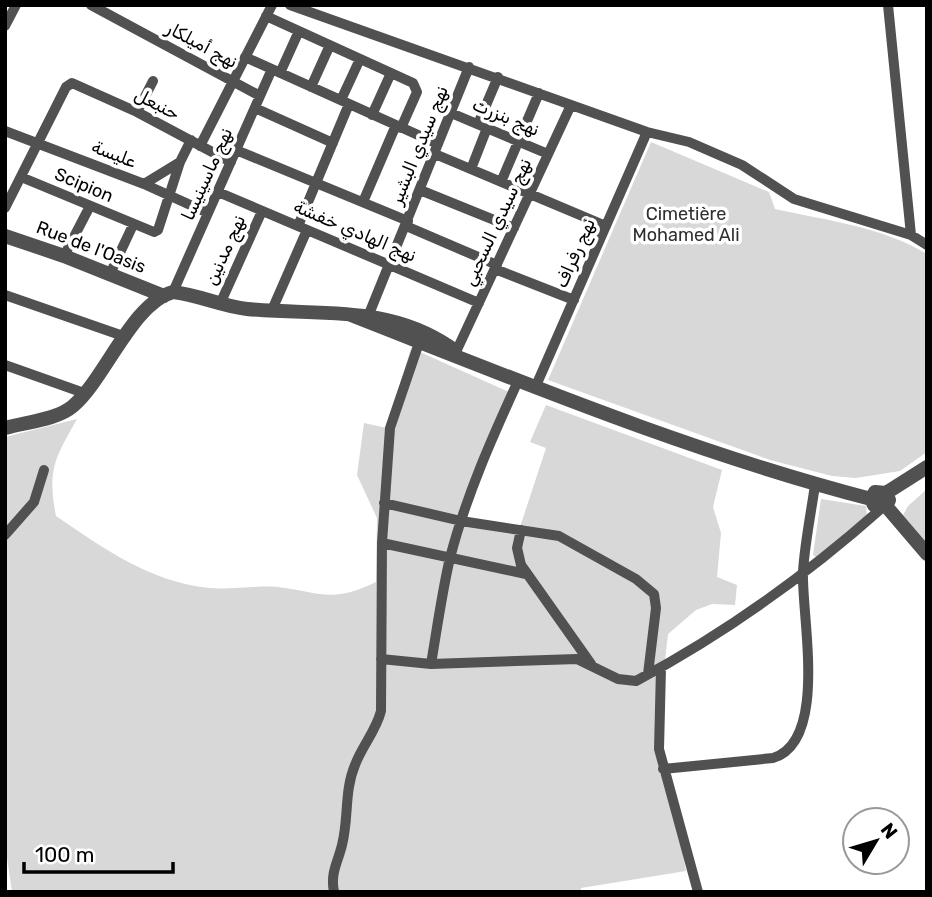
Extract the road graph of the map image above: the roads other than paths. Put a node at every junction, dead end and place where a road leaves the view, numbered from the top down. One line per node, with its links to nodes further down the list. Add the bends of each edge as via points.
1 (16, 5): 6 (street)
2 (90, 5): 16 (street, نهج أميلكار)
3 (290, 5): 11 (street)
4 (887, 5): 58 (street)
5 (269, 11): 7 (street); 9 (street)
6 (5, 26)
7 (299, 31): 8 (street); 12 (street, نهج ماسينيسا)
8 (330, 45): 10 (street); 17 (street)
9 (245, 57): 12 (street); 16 (street)
10 (360, 59): 13 (street); 20 (street)
11 (470, 67): 14 (street); 24 (street, نهج سيدي البشير)
12 (276, 71): 17 (street); 19 (street, نهج ماسينيسا)
13 (391, 73): 25 (street); 27 (street, via 413,83 417,92)
14 (498, 77): 18 (street); 26 (street)
15 (153, 81): 23 (street)
16 (233, 81): 19 (street, نهج أميلكار); 31 (street)
17 (311, 87): 20 (street)
18 (539, 93): 21 (street); 30 (street)
19 (260, 96): 22 (street, نهج ماسينيسا)
20 (345, 102): 25 (street); 32 (street)
21 (571, 105): 29 (street); 36 (street, نهج سيدي السحبي)
22 (255, 108): 32 (street); 35 (street, نهج ماسينيسا)
23 (137, 112): 31 (street, حنبعل); 33 (street, حنبعل, via 77,83 66,87)
24 (451, 113): 26 (street, نهج بنزرت); 34 (street, نهج سيدي البشير)
25 (372, 115): 27 (street)
26 (482, 126): 30 (street, نهج بنزرت); 39 (street)
27 (399, 127): 34 (street); 48 (street)
28 (5, 131): 33 (street, عليسة)
29 (648, 132): 55 (street, نهج رفراف); 58 (street, via 690,142 742,165 794,199)
30 (518, 142): 36 (street, نهج بنزرت); 41 (street)
31 (195, 143): 37 (street); 38 (street, حنبعل)
32 (333, 143): 42 (street)
33 (39, 144): 40 (street); 43 (street, عليسة)
34 (437, 149): 39 (street); 44 (street, نهج سيدي البشير)
35 (236, 150): 38 (street, نهج ماسينيسا); 42 (street)
36 (548, 154): 46 (street, نهج سيدي السحبي)
37 (180, 162): 43 (street); 47 (street)
38 (231, 162): 45 (street, نهج ماسينيسا)
39 (471, 169): 41 (street)
40 (21, 177): 49 (street, Scipion); 50 (street)
41 (501, 182): 46 (street)
42 (316, 183): 48 (street); 56 (street)
43 (144, 184): 47 (street, عليسة)
44 (420, 190): 53 (street, نهج سيدي البشير); 57 (street)
45 (218, 192): 51 (street, نهج الهادي خفشة); 52 (street, نهج ماسينيسا)
46 (530, 194): 55 (street); 57 (street, نهج سيدي السحبي)
47 (171, 196): 52 (street, عليسة); 54 (street, via 157,231)
48 (363, 202): 53 (street)
49 (90, 206): 54 (street, Scipion); 61 (street)
50 (5, 208)
51 (262, 211): 56 (street, نهج الهادي خفشة); 69 (street, نهج مدنين)
52 (208, 213): 65 (street, نهج ماسينيسا)
53 (407, 223): 62 (street, نهج سيدي البشير); 63 (street)
54 (133, 225): 64 (street)
55 (606, 226): 67 (street, نهج رفراف)
56 (303, 228): 62 (street, نهج الهادي خفشة); 70 (street)
57 (514, 228): 63 (street, نهج سيدي السحبي)
58 (911, 235): 60 (street)
59 (5, 236): 61 (street, Rue de l'Oasis)
60 (927, 245)
61 (65, 256): 64 (street, Rue de l'Oasis)
62 (390, 265): 68 (street, نهج الهادي خفشة); 71 (street, نهج سيدي البشير)
63 (496, 267): 67 (street); 68 (street, نهج سيدي السحبي)
64 (110, 274): 65 (street, Rue de l'Oasis)
65 (168, 294): 69 (street, Rue de l'Oasis); 73 (street)
66 (5, 295): 73 (street)
67 (573, 300): 78 (street, نهج رفراف)
68 (479, 303): 75 (street, نهج سيدي السحبي)
69 (220, 304): 70 (street, Rue de l'Oasis)
70 (272, 310): 72 (street, Rue de l'Oasis)
71 (369, 314): 72 (street); 75 (street, via 431,334)
72 (351, 315): 74 (street)
73 (126, 337): 79 (street)
74 (419, 343): 75 (street); 85 (street, via 390,428)
75 (458, 354): 77 (street)
76 (5, 365): 79 (street)
77 (518, 381): 78 (street); 86 (street)
78 (535, 388): 83 (street)
79 (84, 393): 80 (street, via 64,411)
80 (5, 428)
81 (927, 467): 84 (street)
82 (44, 470): 88 (street, via 34,502)
83 (815, 485): 84 (street); 92 (street)
84 (882, 502): 90 (street); 92 (street)
85 (384, 503): 86 (street); 89 (street)
86 (461, 521): 87 (street); 91 (street)
87 (520, 530): 93 (street, via 518,558); 98 (street, via 570,541 654,594 656,621)
88 (5, 535)
89 (382, 543): 91 (street); 94 (street)
90 (927, 554)
91 (451, 556): 93 (street); 95 (street)
92 (803, 571): 97 (street); 99 (street, via 808,683 802,726 792,747 774,758)
93 (526, 574): 96 (street)
94 (382, 659): 95 (street); 100 (street, via 381,711 350,779 342,846 333,874)
95 (431, 664): 96 (street, via 569,659)
96 (593, 666): 98 (street, via 625,681)
97 (661, 668): 98 (street); 99 (street, via 657,725)
98 (648, 674)
99 (663, 769): 101 (street)
100 (334, 892)
101 (698, 892)

